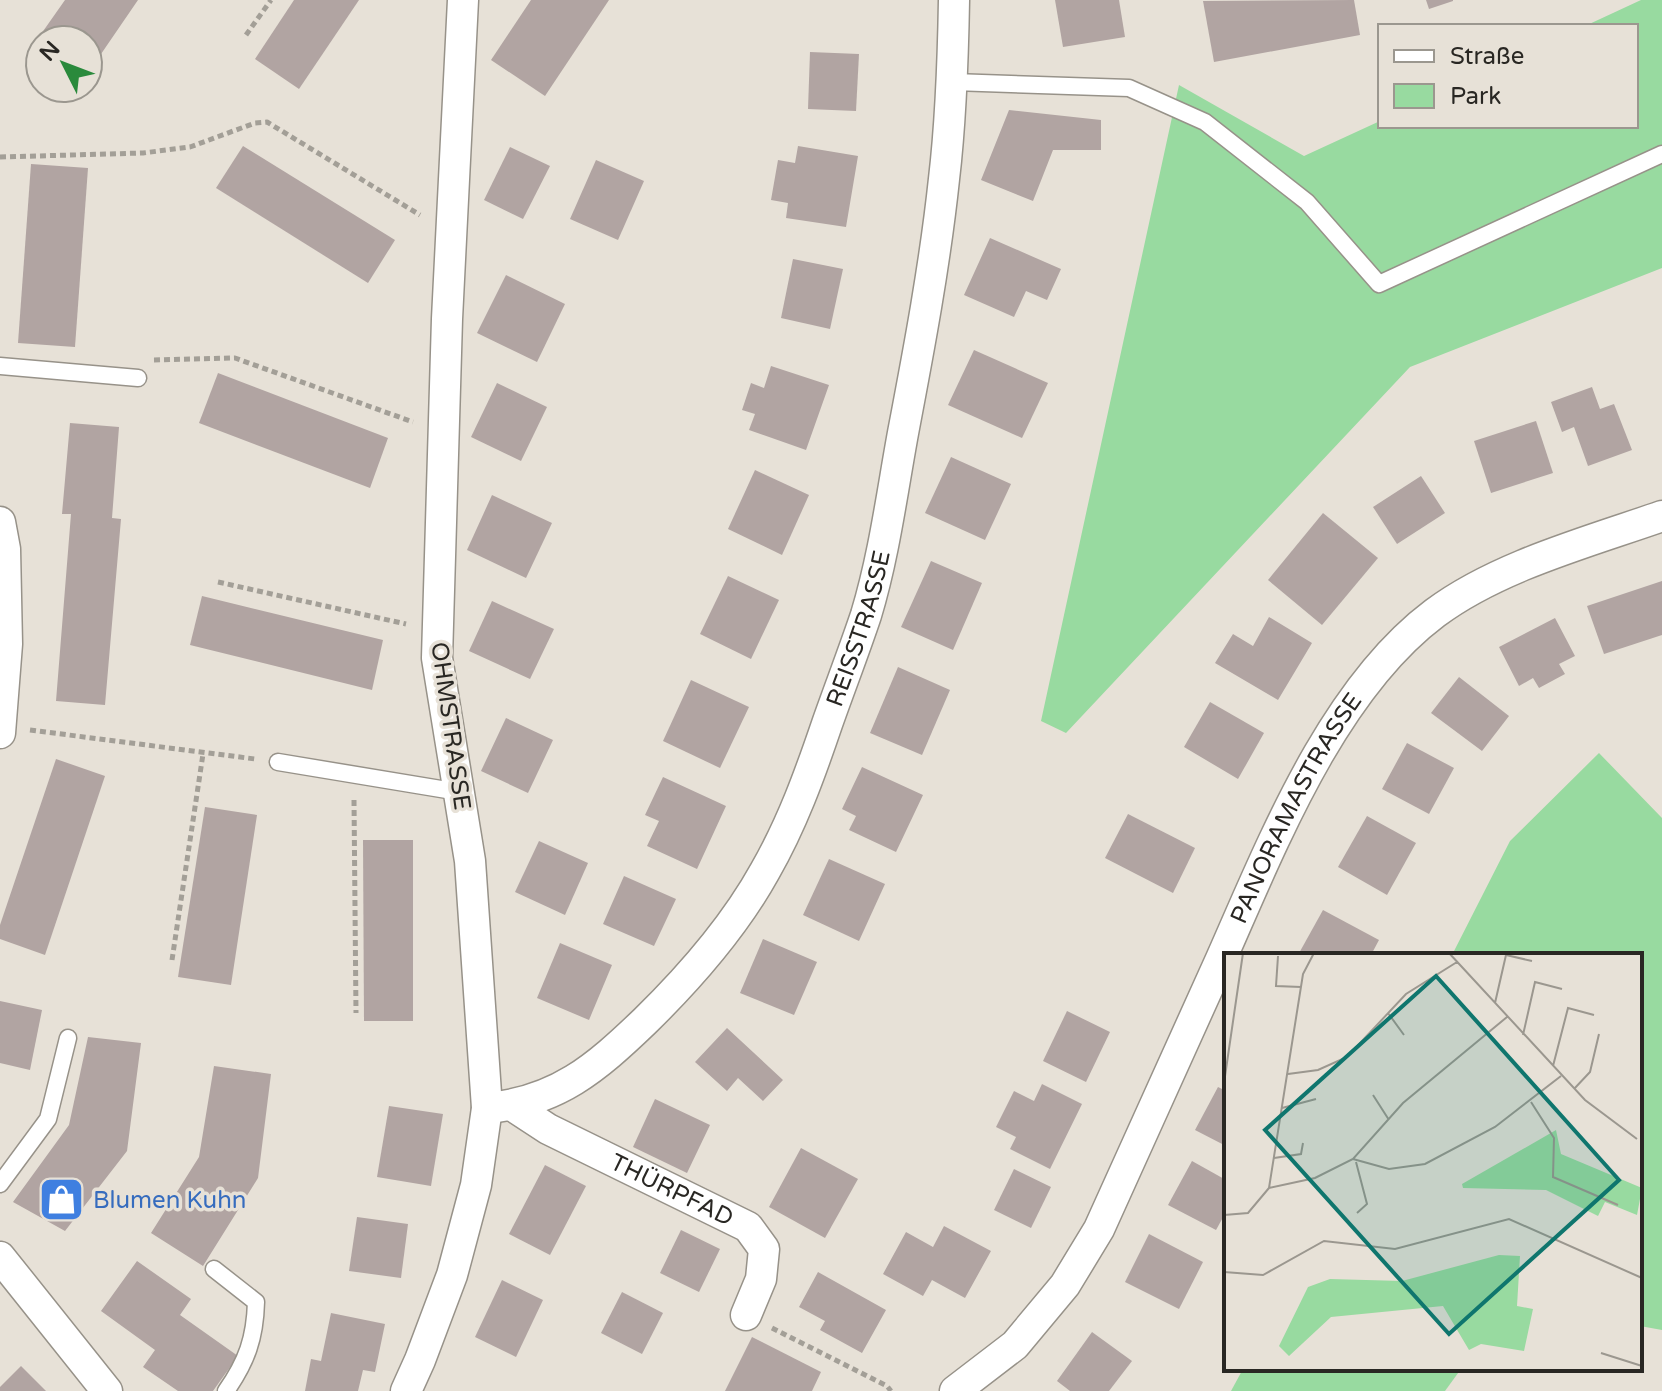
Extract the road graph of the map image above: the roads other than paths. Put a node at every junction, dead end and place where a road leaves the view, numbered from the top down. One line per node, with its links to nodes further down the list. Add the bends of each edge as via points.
1 (463, 0): 11 (street, OHMSTRASSE, via 437,658)
2 (954, 0): 3 (street, REISSTRASSE)
3 (953, 82): 4 (lane, via 1129,88 1205,122 1307,202 1379,284); 13 (street, REISSTRASSE, via 920,342 887,521 867,612 798,806 765,872 676,992 577,1079 547,1096)
4 (1662, 154)
5 (0, 366): 6 (lane)
6 (138, 378)
7 (1662, 516): 21 (street, PANORAMASTRASSE, via 1487,583 1436,612 1389,653 1338,724 1284,817 1099,1229 1065,1285 1015,1345)
8 (0, 522): 9 (street, via 7,644)
9 (1, 730)
10 (278, 762): 11 (lane)
11 (459, 792): 13 (street, OHMSTRASSE)
12 (68, 1038): 14 (lane, via 48,1119)
13 (500, 1107): 17 (street, THÜRPFAD, via 748,1227 764,1249 761,1279); 20 (street, OHMSTRASSE, via 452,1275)
14 (0, 1184)
15 (0, 1257): 18 (street)
16 (214, 1269): 19 (lane, via 256,1302 244,1366)
17 (746, 1315)
18 (107, 1391)
19 (226, 1391)
20 (406, 1391)
21 (955, 1391)

